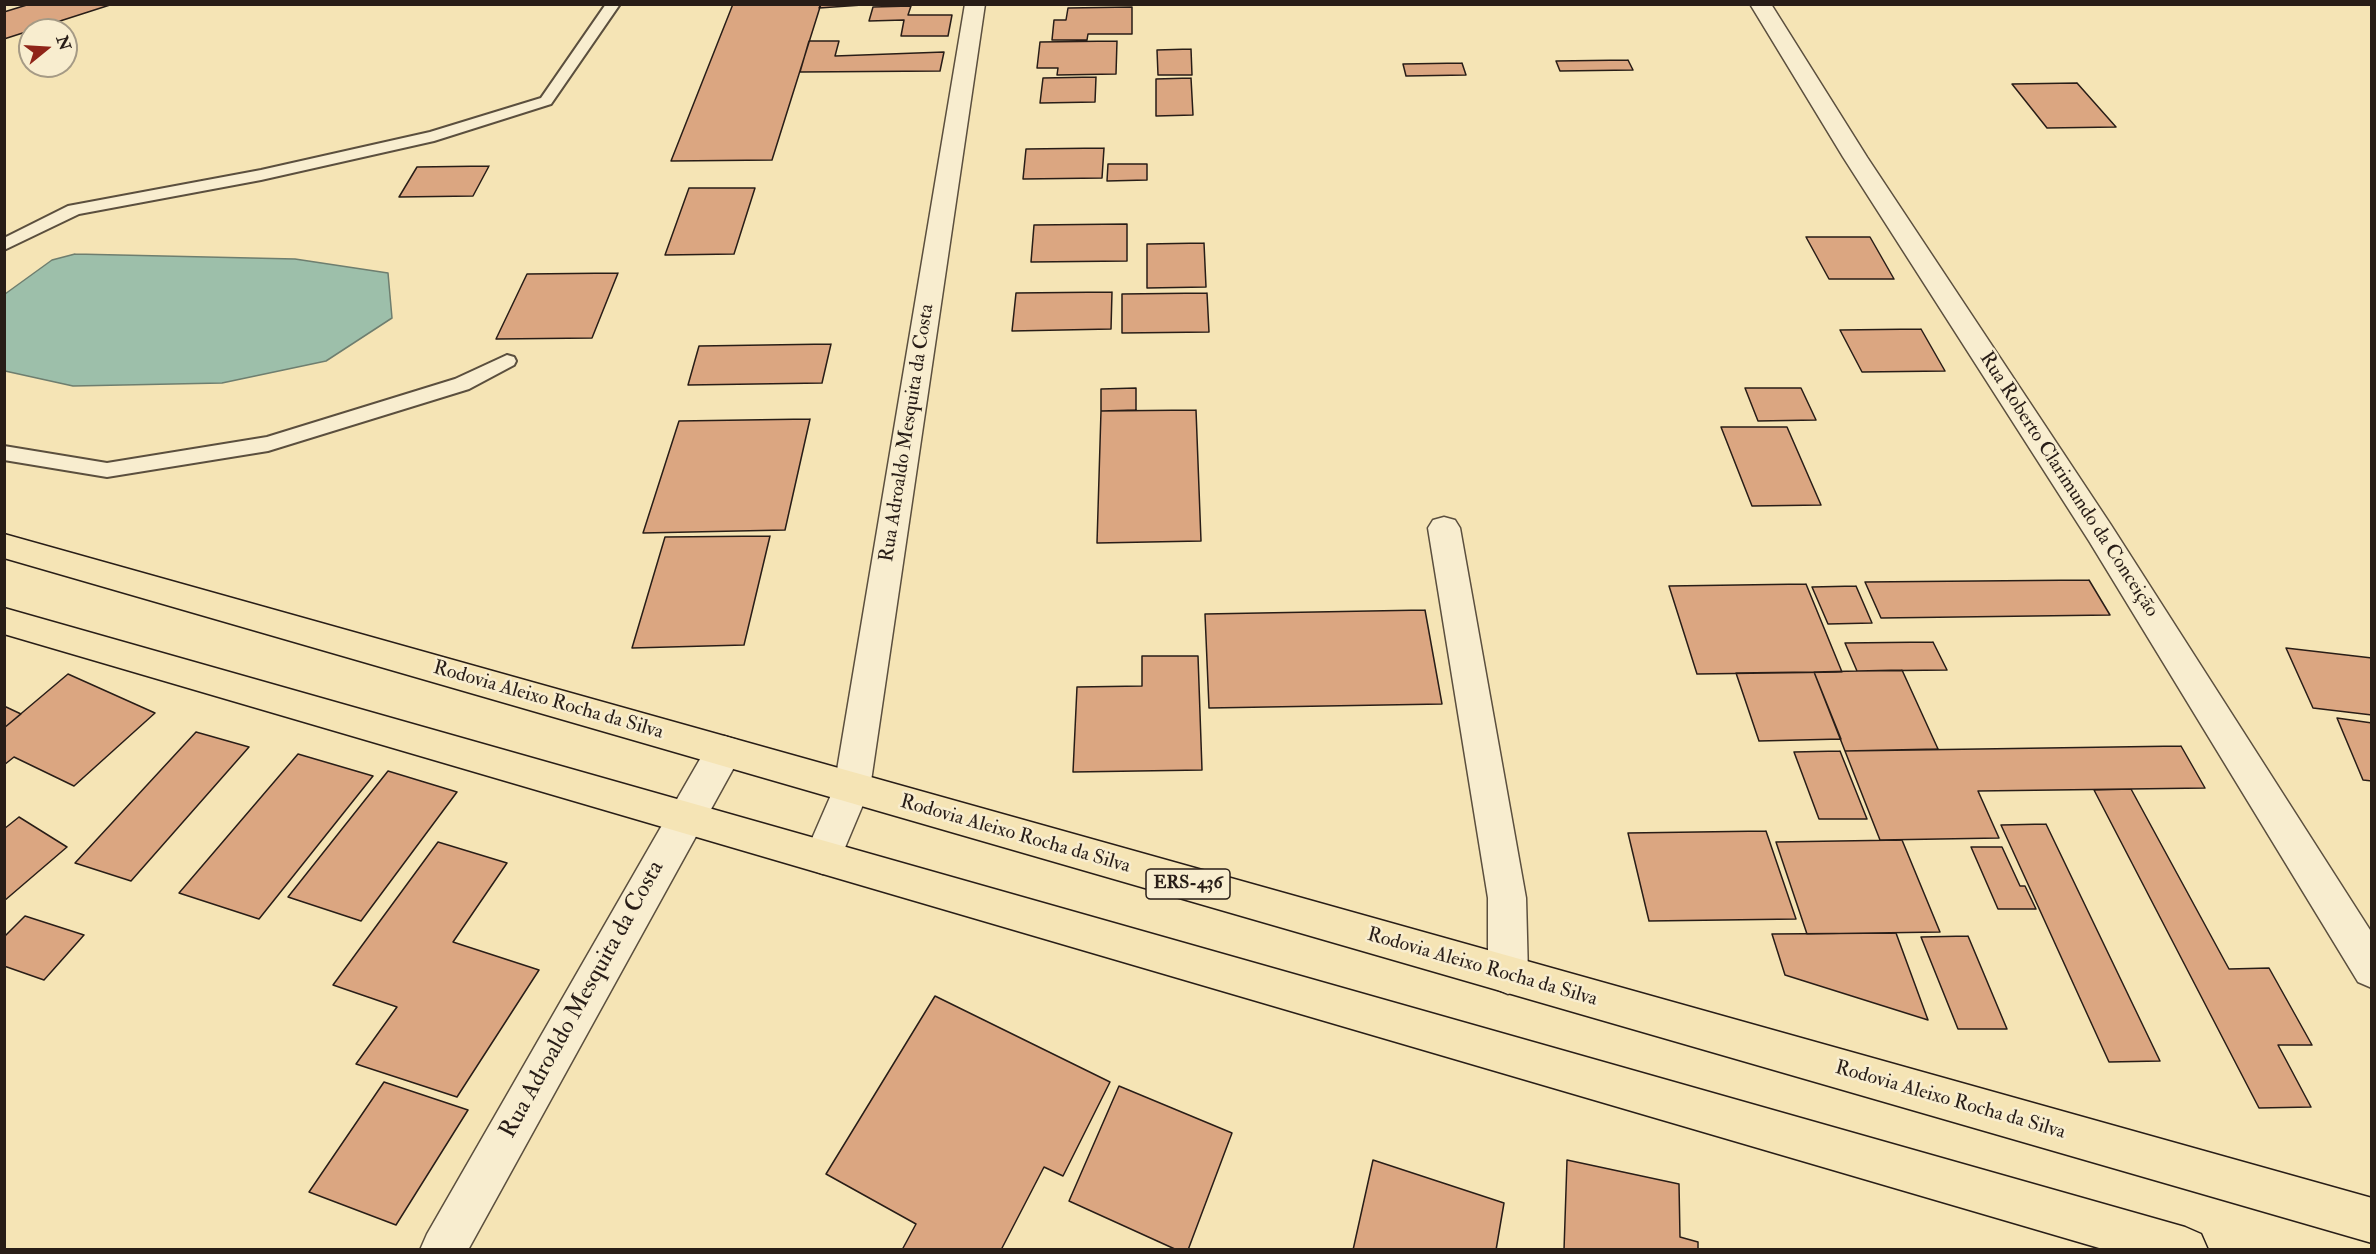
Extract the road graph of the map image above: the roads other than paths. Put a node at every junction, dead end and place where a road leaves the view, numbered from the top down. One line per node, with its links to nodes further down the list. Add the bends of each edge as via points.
1 (613, 4): 4 (lane, via 546,101 434,136 261,175 74,210)
2 (975, 4): 11 (street, Rua Adroaldo Mesquita da Costa)
3 (1760, 4): 14 (street, Rua Roberto Clarimundo da Conceição, via 2100,532)
4 (4, 245)
5 (507, 361): 6 (lane, via 462,384 268,444 107,470)
6 (4, 453)
7 (1443, 528): 15 (street, via 1507,898)
8 (4, 546): 10 (main road, Rodovia Aleixo Rocha da Silva / ERS-436)
9 (4, 621): 12 (main road)
10 (724, 752): 11 (main road, Rodovia Aleixo Rocha da Silva / ERS-436); 12 (street, Rua Adroaldo Mesquita da Costa)
11 (852, 788): 13 (street, Rua Adroaldo Mesquita da Costa); 15 (main road, Rodovia Aleixo Rocha da Silva / ERS-436)
12 (687, 817): 13 (main road); 17 (street, Rua Adroaldo Mesquita da Costa)
13 (823, 857): 18 (main road)
14 (2372, 969)
15 (1508, 975): 16 (main road, Rodovia Aleixo Rocha da Silva / ERS-436)
16 (2372, 1221)
17 (443, 1250)
18 (2185, 1250)

